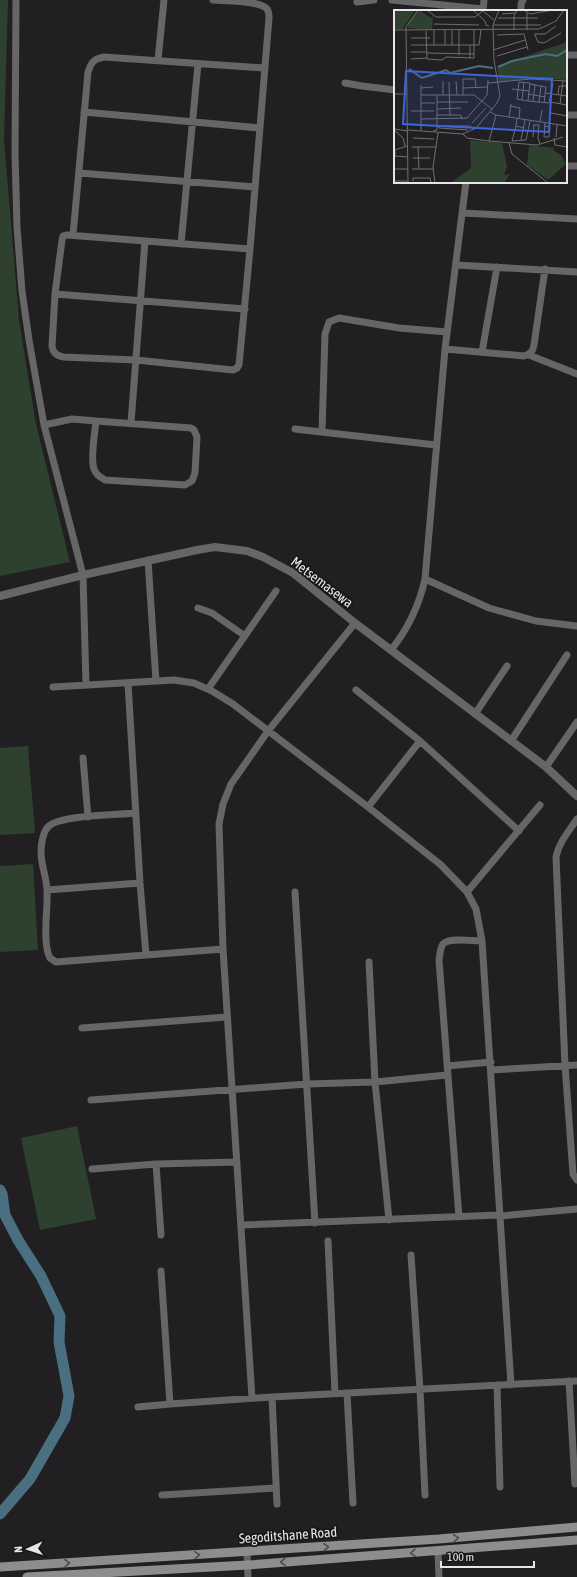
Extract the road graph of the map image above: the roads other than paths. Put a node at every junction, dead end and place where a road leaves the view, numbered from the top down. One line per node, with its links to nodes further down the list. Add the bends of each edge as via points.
1 (16, 0): 47 (street, via 17,227 22,291)
2 (164, 0): 12 (street)
3 (213, 0): 8 (street)
4 (374, 0): 9 (street)
5 (392, 0): 10 (street)
6 (484, 0): 10 (street)
7 (523, 0): 11 (street)
8 (255, 2): 14 (street, via 268,11)
9 (357, 2)
10 (483, 10)
11 (520, 10)
12 (158, 60): 13 (street); 17 (street, via 97,58 88,72)
13 (198, 64): 14 (street); 20 (street)
14 (265, 68): 21 (street)
15 (345, 83): 16 (street)
16 (394, 90)
17 (84, 112): 20 (street); 22 (street)
18 (567, 115): 19 (street)
19 (577, 116)
20 (193, 122): 21 (street); 23 (street)
21 (260, 128): 25 (street)
22 (79, 173): 23 (street); 28 (street)
23 (187, 181): 25 (street); 30 (street)
24 (466, 183): 26 (street)
25 (255, 187): 31 (street)
26 (463, 212): 27 (street); 32 (street)
27 (577, 219)
28 (73, 235): 29 (street); 36 (street, via 63,236)
29 (145, 241): 30 (street); 37 (street)
30 (181, 244): 31 (street)
31 (250, 249): 38 (street)
32 (456, 265): 33 (street); 39 (street)
33 (497, 268): 34 (street); 41 (street)
34 (545, 270): 35 (street); 42 (street, via 533,351)
35 (577, 272)
36 (55, 294): 37 (street); 43 (street, via 52,346 56,355)
37 (141, 301): 38 (street); 43 (street)
38 (245, 309): 43 (street, via 239,365 233,370)
39 (447, 332): 40 (street); 49 (street, via 399,328 339,318 329,322 325,334)
40 (445, 349): 41 (street); 50 (street)
41 (482, 352): 42 (street)
42 (530, 355): 44 (street)
43 (136, 360): 46 (street)
44 (577, 374)
45 (96, 421): 46 (street); 46 (street, via 93,461 94,470 100,477 105,480 185,485 192,481 195,473 197,440 194,430); 47 (street, via 72,419)
46 (131, 423)
47 (44, 425): 52 (street)
48 (295, 429): 49 (street)
49 (322, 432): 50 (street)
50 (436, 444): 53 (street)
51 (148, 560): 52 (street, Metsemasewa); 57 (street, Metsemasewa, via 215,547 246,551 263,557 293,574); 63 (street)
52 (83, 574): 55 (street, Metsemasewa); 65 (street)
53 (425, 579): 58 (street, via 489,608 536,621); 60 (street, via 418,606 403,636)
54 (276, 591): 59 (street)
55 (0, 596)
56 (198, 608): 59 (street, via 212,613)
57 (356, 623): 60 (street, Metsemasewa); 71 (street)
58 (577, 626)
59 (245, 636): 67 (street)
60 (392, 650): 69 (street, Metsemasewa)
61 (567, 655): 73 (street)
62 (507, 666): 69 (street)
63 (156, 681): 64 (street); 67 (street, via 194,683)
64 (128, 682): 65 (street); 79 (street)
65 (86, 685): 66 (street)
66 (53, 687)
67 (208, 690): 71 (street, via 233,704)
68 (356, 690): 72 (street)
69 (475, 714): 73 (street, Metsemasewa)
70 (577, 722): 75 (street)
71 (268, 731): 78 (street); 88 (street, via 231,784 222,804 219,845)
72 (420, 741): 78 (street); 82 (street)
73 (511, 741): 75 (street, Metsemasewa)
74 (83, 758): 80 (street)
75 (546, 767): 76 (street, Metsemasewa)
76 (577, 796)
77 (540, 805): 82 (street)
78 (368, 807): 86 (street, via 441,865)
79 (136, 813): 80 (street); 83 (street)
80 (88, 817): 84 (street, via 55,822 48,827 41,851)
81 (577, 819): 94 (street, via 562,841 556,857)
82 (519, 831): 86 (street)
83 (140, 884): 84 (street); 89 (street)
84 (48, 890): 89 (street, via 46,946 47,954 52,960 62,962)
85 (295, 892): 100 (street)
86 (467, 892): 87 (street, via 476,909)
87 (482, 941): 93 (street); 96 (street, via 450,940 443,943 441,948 439,960)
88 (223, 949): 89 (street); 91 (street)
89 (146, 955)
90 (369, 962): 99 (street)
91 (227, 1017): 92 (street); 101 (street)
92 (82, 1028)
93 (491, 1062): 96 (street); 97 (street)
94 (565, 1065): 95 (street); 97 (street); 106 (street, via 573,1174)
95 (577, 1065)
96 (447, 1066): 98 (street)
97 (491, 1070): 108 (street)
98 (447, 1074): 99 (street); 109 (street)
99 (375, 1082): 100 (street); 110 (street)
100 (307, 1084): 101 (street); 111 (street)
101 (233, 1090): 102 (street); 103 (street)
102 (91, 1100)
103 (237, 1162): 104 (street); 112 (street)
104 (156, 1164): 105 (street); 113 (street)
105 (92, 1169)
106 (577, 1180)
107 (577, 1209): 108 (street)
108 (500, 1216): 109 (street); 119 (street)
109 (459, 1217): 110 (street)
110 (389, 1220): 111 (street)
111 (316, 1223): 112 (street)
112 (241, 1225): 125 (street)
113 (161, 1234)
114 (328, 1241): 122 (street)
115 (411, 1255): 121 (street)
116 (161, 1271): 126 (street)
117 (569, 1381): 118 (street); 119 (street); 128 (street)
118 (577, 1381)
119 (511, 1384): 120 (street)
120 (497, 1385): 121 (street); 129 (street)
121 (420, 1389): 123 (street); 132 (street)
122 (335, 1393): 123 (street); 124 (street)
123 (347, 1393): 133 (street)
124 (272, 1397): 125 (street); 130 (street)
125 (252, 1398): 126 (street)
126 (170, 1404): 127 (street)
127 (138, 1407)
128 (575, 1484)
129 (500, 1487)
130 (276, 1488): 131 (street); 134 (street)
131 (162, 1495)
132 (425, 1495)
133 (353, 1503)
134 (278, 1504)
135 (577, 1527): 138 (main road, Segoditshane Road, one-way to 135)
136 (577, 1540): 137 (main road, Segoditshane Road)
137 (438, 1551): 139 (main road, Segoditshane Road, one-way to 139); 143 (street)
138 (247, 1552): 139 (street); 140 (main road, Segoditshane Road, one-way to 138)
139 (248, 1565): 141 (main road, Segoditshane Road); 142 (street)
140 (0, 1567)
141 (27, 1577)
142 (248, 1577)
143 (439, 1577)

